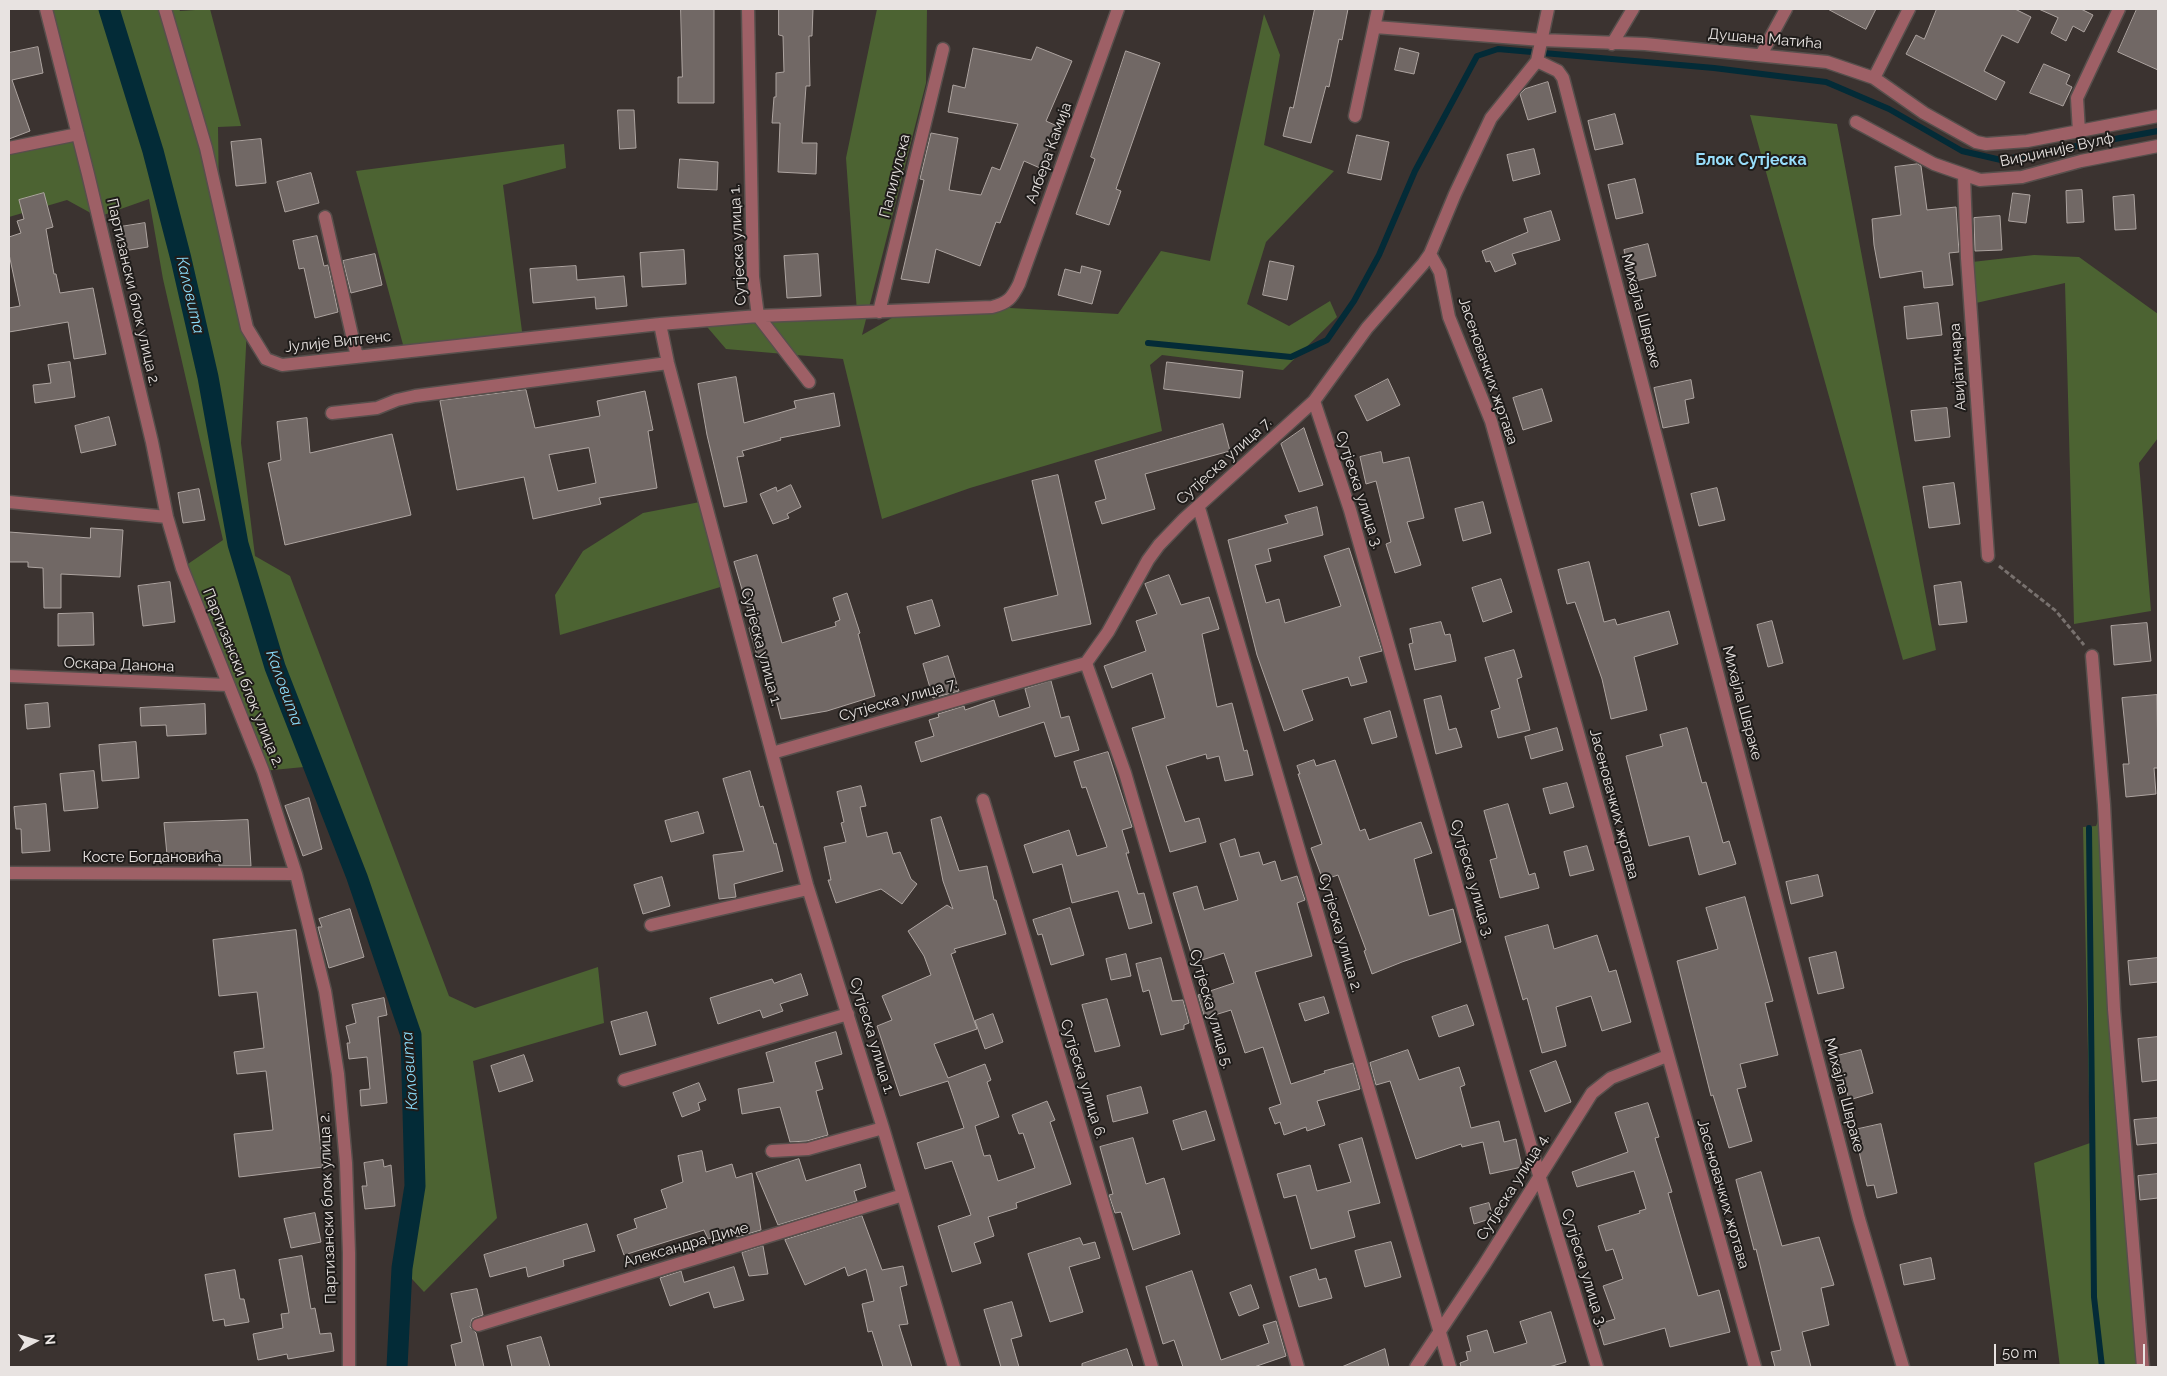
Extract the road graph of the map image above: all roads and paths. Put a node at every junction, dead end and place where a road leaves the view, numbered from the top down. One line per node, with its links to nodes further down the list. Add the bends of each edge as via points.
1 (46, 9): 22 (street, Партизански блок улица 2.)
2 (165, 9): 31 (street, Јулије Витгенс, via 206,148 247,328 255,344 266,359 282,365)
3 (748, 9): 29 (street, Сутјеска улица 1., via 754,277)
4 (1118, 9): 28 (street, Албера Камија, via 1012,299 992,307)
5 (1378, 9): 11 (street)
6 (1548, 9): 12 (street, Сутјеска улица 7.)
7 (1633, 9): 13 (street)
8 (1786, 9): 15 (street)
9 (1909, 9): 17 (street)
10 (2119, 9): 21 (street, via 2077,98)
11 (1375, 27): 12 (street, Душана Матића); 18 (street)
12 (1542, 40): 13 (street, Душана Матића); 16 (street, Сутјеска улица 7.)
13 (1612, 44): 15 (street, Душана Матића)
14 (942, 48): 28 (street, Палилулска)
15 (1760, 55): 17 (street, Душана Матића, via 1827,62)
16 (1536, 60): 27 (street, Сутјеска улица 7., via 1491,118); 67 (street, Михајла Швраке, via 1558,71 1563,78 1860,1219)
17 (1874, 78): 21 (street, Душана Матића, via 1924,113 1981,143 2027,141)
18 (1355, 116)
19 (2158, 116): 21 (street, Душана Матића)
20 (1856, 122): 25 (street, Вирџиније Вулф, via 1934,164)
21 (2078, 132)
22 (78, 134): 24 (street); 38 (street, Партизански блок улица 2.)
23 (2158, 146): 25 (street, Вирџиније Вулф, via 2022,177 1980,180)
24 (9, 148)
25 (1964, 176): 39 (street, Авијатичара)
26 (325, 217): 31 (street)
27 (1430, 254): 34 (street, Сутјеска улица 7., via 1367,328); 51 (street, Јасеновачких жртава, via 1440,272 1449,317 1491,420)
28 (879, 312): 29 (street)
29 (758, 316): 30 (street, Сутјеска улица 1.); 33 (street)
30 (660, 324): 31 (street, Јулије Витгенс); 32 (street, Сутјеска улица 1.)
31 (357, 357)
32 (668, 363): 35 (street, via 415,396 377,408); 44 (street, Сутјеска улица 1.)
33 (808, 382)
34 (1314, 401): 37 (street, Сутјеска улица 7.); 55 (street, Сутјеска улица 3., via 1350,510)
35 (332, 413)
36 (9, 502): 38 (street)
37 (1199, 508): 41 (street, Сутјеска улица 7., via 1184,519 1148,560 1108,632); 58 (street, Сутјеска улица 2.)
38 (167, 516): 43 (street, Партизански блок улица 2., via 182,568)
39 (1988, 556): 40 (path, via 2060,614)
40 (2092, 656): 68 (street, via 2104,805 2114,1009)
41 (1086, 663): 44 (street, Сутјеска улица 7.); 62 (street, Сутјеска улица 5., via 1125,773)
42 (9, 676): 43 (street, Оскара Данона)
43 (228, 685): 47 (street, Партизански блок улица 2., via 263,771)
44 (772, 753): 48 (street, Сутјеска улица 1.)
45 (983, 800): 61 (street, Сутјеска улица 6.)
46 (9, 873): 47 (street, Косте Богдановића)
47 (296, 874): 59 (street, Партизански блок улица 2., via 324,991 338,1074 346,1163)
48 (808, 889): 49 (street); 50 (street, Сутјеска улица 1.)
49 (650, 925)
50 (848, 1014): 52 (street); 53 (street, Сутјеска улица 1.)
51 (1667, 1056): 55 (street, Сутјеска улица 4., via 1601,1084); 66 (street, Јасеновачких жртава)
52 (624, 1080)
53 (883, 1128): 54 (street, via 808,1149); 56 (street, Сутјеска улица 1.)
54 (772, 1152)
55 (1539, 1175): 58 (street, Сутјеска улица 4.); 65 (street, Сутјеска улица 3.)
56 (903, 1195): 57 (street, Александра Диме); 60 (street, Сутјеска улица 1.)
57 (478, 1326)
58 (1439, 1332): 63 (street, Сутјеска улица 4.); 64 (street, Сутјеска улица 2.)
59 (349, 1367)
60 (954, 1367)
61 (1152, 1367)
62 (1298, 1367)
63 (1416, 1367)
64 (1450, 1367)
65 (1597, 1367)
66 (1755, 1367)
67 (1903, 1367)
68 (2143, 1367)

